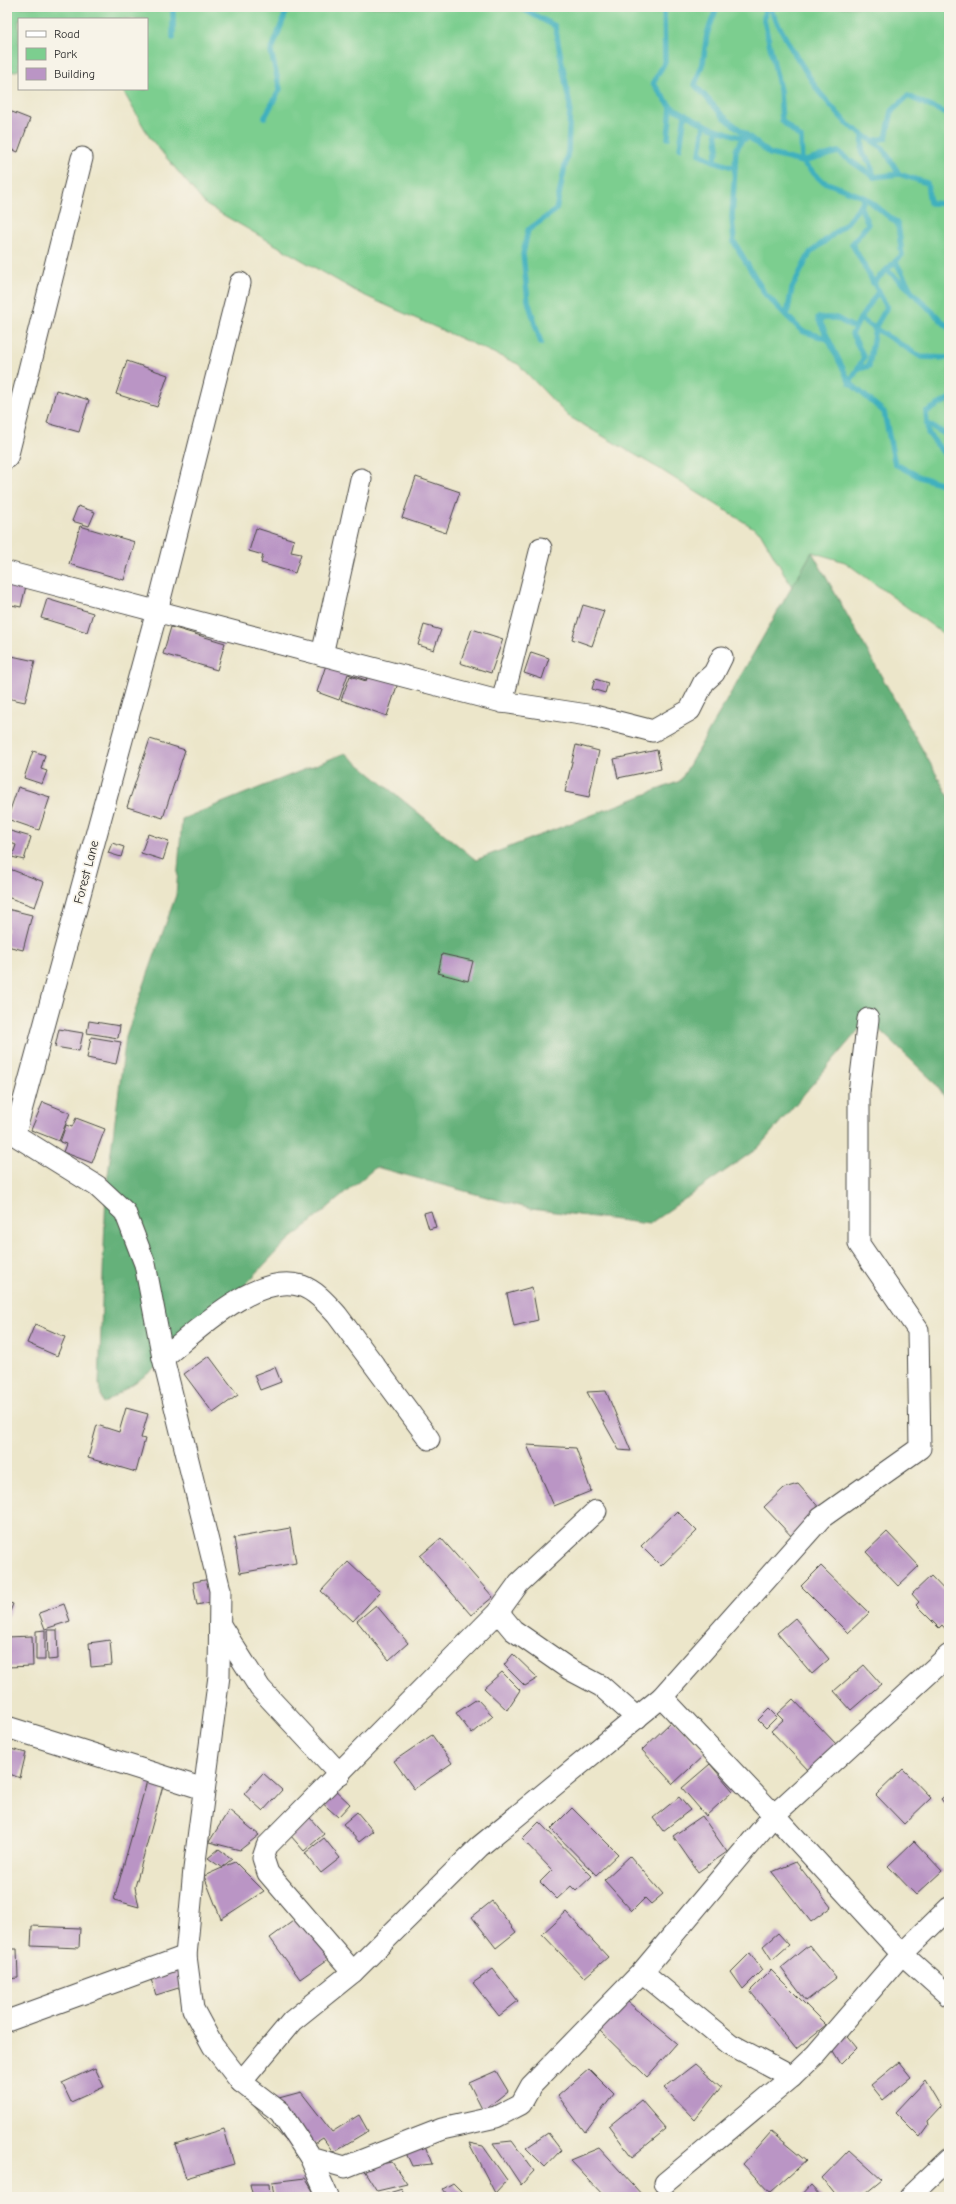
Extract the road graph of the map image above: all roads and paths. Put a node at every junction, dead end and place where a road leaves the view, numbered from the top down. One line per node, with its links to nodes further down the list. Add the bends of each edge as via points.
1 (82, 158): 3 (street)
2 (240, 283): 7 (street, Forest Lane)
3 (7, 458)
4 (360, 480): 8 (street)
5 (541, 548): 10 (street)
6 (7, 572): 7 (street)
7 (157, 611): 8 (street); 12 (street, Forest Lane)
8 (322, 655): 10 (street)
9 (722, 657): 10 (street, via 714,673 704,682 690,710 652,731 594,716)
10 (502, 702)
11 (868, 1019): 19 (street, via 859,1093 859,1244 918,1330 920,1448 821,1518)
12 (11, 1131): 13 (street, via 97,1186 125,1212 145,1264)
13 (163, 1358): 14 (street, via 242,1297 276,1284 302,1286 324,1300 337,1315); 17 (street, via 220,1590)
14 (429, 1439)
15 (596, 1511): 16 (street, via 519,1584)
16 (498, 1612): 20 (street, via 513,1630 569,1669 601,1686); 22 (street)
17 (220, 1625): 22 (street, via 260,1688); 23 (street, via 219,1676)
18 (949, 1655): 24 (street)
19 (662, 1697): 20 (street); 24 (street)
20 (637, 1718): 28 (street, via 479,1847)
21 (7, 1727): 23 (street)
22 (340, 1774): 28 (street, via 267,1846 262,1858 268,1873)
23 (204, 1789): 27 (street)
24 (774, 1815): 26 (street); 29 (street)
25 (949, 1908): 26 (street)
26 (902, 1954): 30 (street); 32 (street, via 816,2054)
27 (186, 1956): 31 (street); 33 (street, via 193,2009 213,2046)
28 (353, 1972): 33 (street, via 292,2021)
29 (642, 1972): 32 (street, via 730,2044); 34 (street, via 531,2086 521,2104 496,2117 442,2129 345,2167)
30 (949, 1996)
31 (7, 2021)
32 (792, 2077): 36 (street)
33 (241, 2082): 34 (street, via 280,2112)
34 (310, 2157): 37 (street)
35 (949, 2159): 38 (street)
36 (665, 2183)
37 (328, 2197)
38 (909, 2197)

